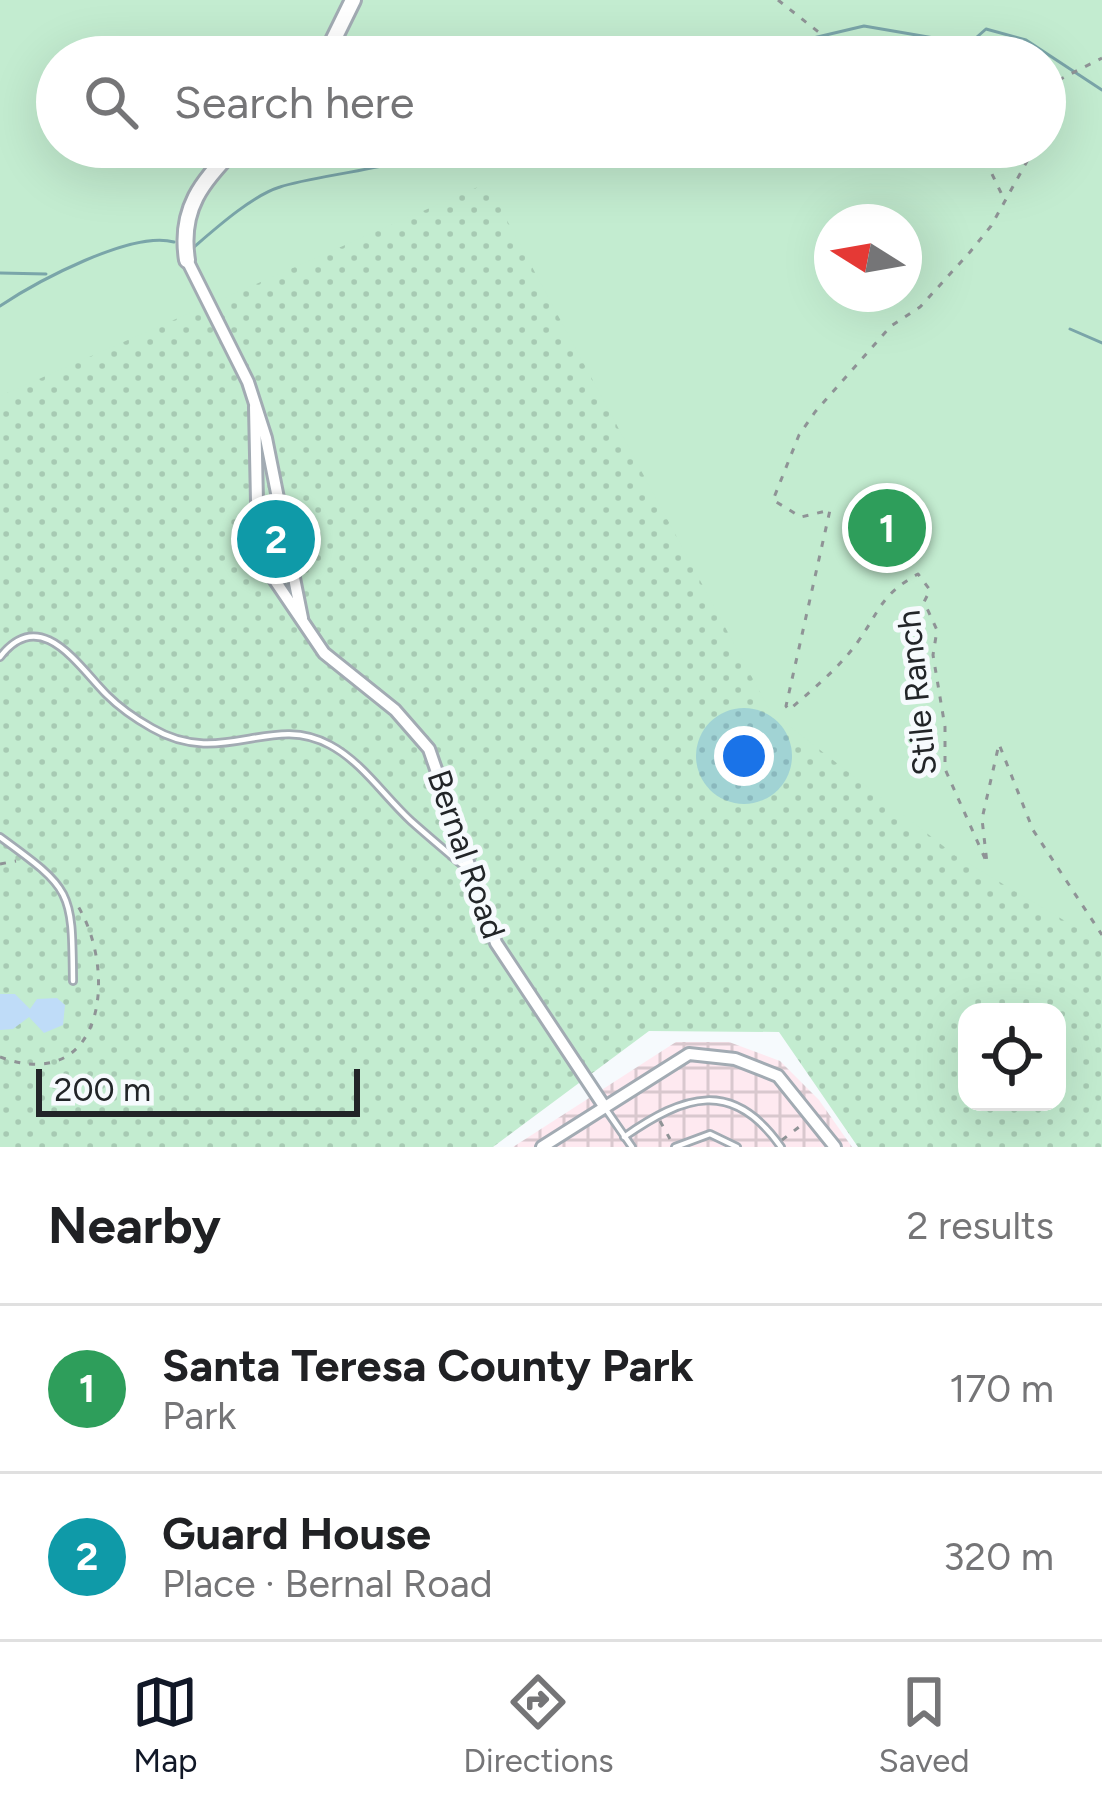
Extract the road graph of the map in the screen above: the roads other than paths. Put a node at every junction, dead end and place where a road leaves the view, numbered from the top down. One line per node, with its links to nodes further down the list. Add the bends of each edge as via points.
1 (353, 0): 2 (street)
2 (335, 36)
3 (215, 168): 4 (street, Bernal Road, via 189,207)
4 (187, 260): 5 (street, Bernal Road)
5 (255, 407): 6 (street, Bernal Road); 6 (street, Bernal Road, via 263,542 274,579)
6 (304, 625): 9 (street, Bernal Road, via 344,674 416,730 440,770)
7 (0, 657): 9 (lane, via 20,639 65,646 111,699 184,743 222,746 287,733 321,740)
8 (0, 837): 10 (lane, via 65,892)
9 (467, 869): 11 (street, Bernal Road, via 516,978)
10 (73, 981)
11 (604, 1106): 12 (lane); 14 (street); 18 (street, via 689,1054 735,1059 778,1076)
12 (624, 1137): 13 (lane, via 670,1106 722,1100 748,1112); 15 (lane)
13 (780, 1145)
14 (542, 1147)
15 (632, 1147)
16 (675, 1147): 17 (lane, via 710,1134)
17 (737, 1147)
18 (835, 1147)

